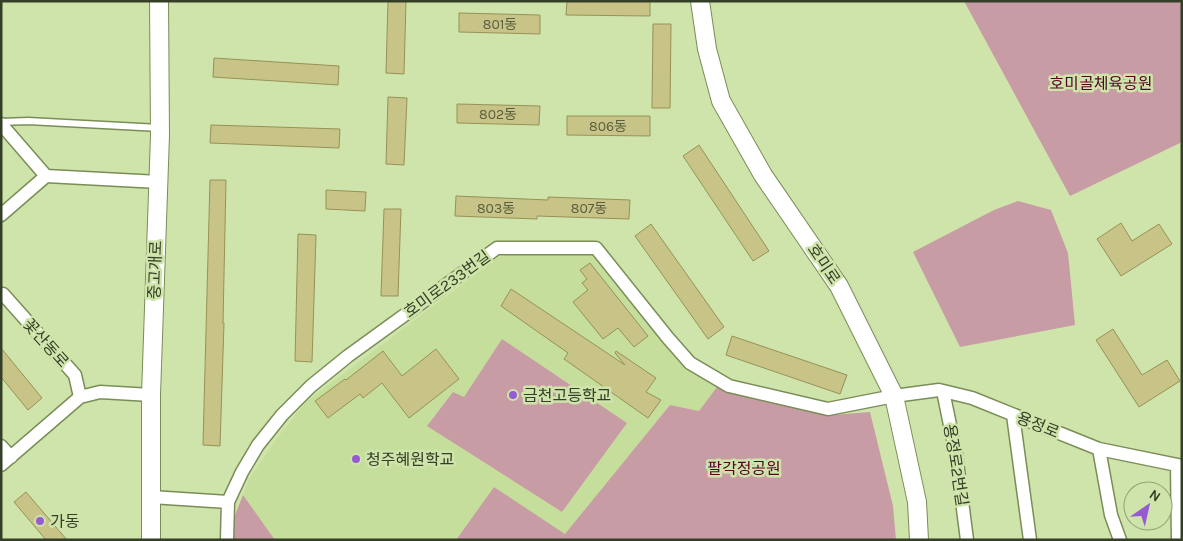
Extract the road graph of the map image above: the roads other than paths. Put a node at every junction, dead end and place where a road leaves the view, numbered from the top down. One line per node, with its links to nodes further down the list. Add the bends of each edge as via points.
1 (159, 1): 4 (street, 중고개로)
2 (700, 1): 11 (street, 호미로, via 707,50 721,101 763,175 839,286)
3 (1, 123): 4 (lane, via 28,120); 5 (street)
4 (160, 128): 6 (street, 중고개로)
5 (46, 176): 6 (street); 7 (street)
6 (158, 182): 10 (street, 중고개로)
7 (1, 214)
8 (3, 294): 12 (street, 꽃산동로, via 75,375)
9 (943, 391): 11 (street, 용정로); 13 (street, 용정로, via 972,398); 23 (street, 용정로2번길, via 956,454)
10 (151, 395): 12 (street, via 100,392); 18 (street, 중고개로)
11 (894, 396): 19 (street, 호미로233번길, via 828,409 729,386 690,363 596,248 497,248 310,386 258,445); 22 (street, 호미로, via 917,502)
12 (80, 397): 16 (street)
13 (1013, 415): 15 (street, 용정로); 24 (street)
14 (1, 446): 16 (street)
15 (1099, 449): 17 (street, 용정로); 25 (street, via 1111,515)
16 (6, 461)
17 (1179, 466): 26 (street)
18 (151, 497): 19 (street); 20 (street, 중고개로)
19 (228, 502): 21 (street)
20 (151, 540)
21 (227, 540)
22 (919, 540)
23 (967, 540)
24 (1030, 540)
25 (1120, 540)
26 (1178, 540)

